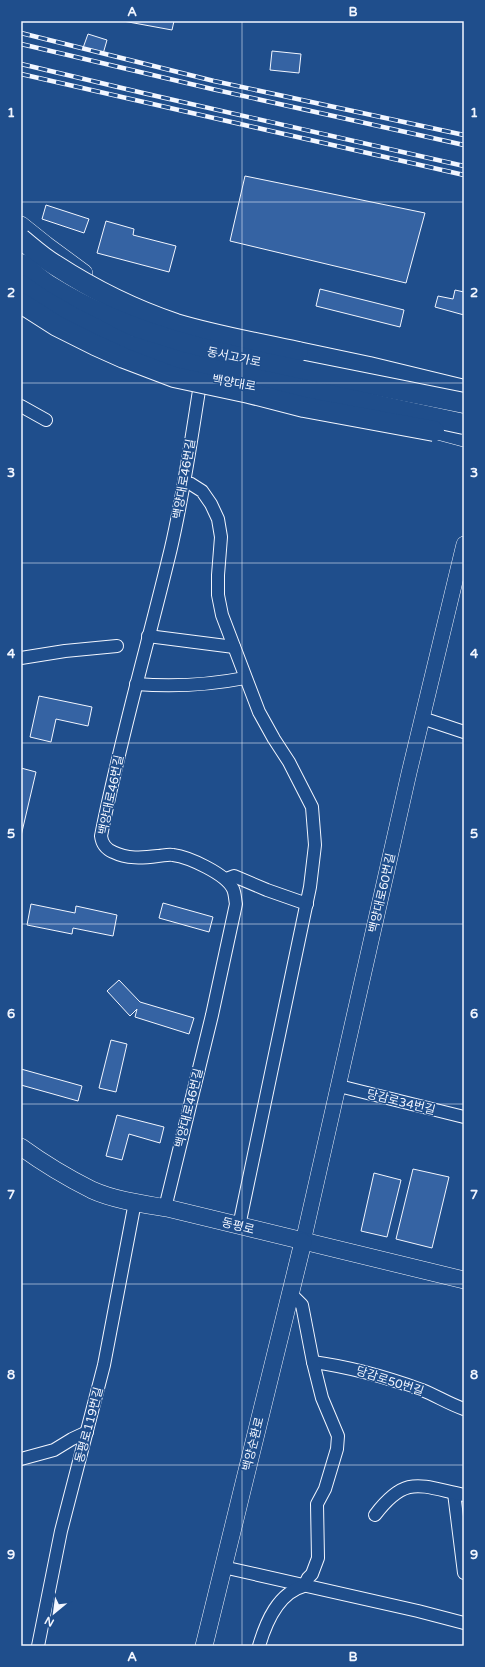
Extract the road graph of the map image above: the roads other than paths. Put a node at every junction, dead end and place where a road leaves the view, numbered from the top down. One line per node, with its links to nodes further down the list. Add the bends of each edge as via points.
1 (21, 225): 7 (main road, via 98,283 145,308)
2 (21, 239): 9 (highway, bridge, via 54,265 101,292 174,323 208,333)
3 (21, 256): 7 (main road, via 75,293 162,334 210,348)
4 (21, 264): 12 (highway, 동서고가로, bridge, via 50,286 91,308 132,328 182,344 225,356)
5 (21, 286): 8 (main road, 백양대로, via 83,329 126,352); 15 (highway, 동서고가로, bridge, via 126,345 220,371)
6 (21, 303): 17 (highway, bridge, via 95,345 174,377 304,407)
7 (314, 366): 10 (main road)
8 (201, 378): 16 (main road, 백양대로, via 260,388); 18 (street, 백양대로46번길)
9 (464, 390)
10 (438, 391): 11 (main road); 16 (main road, via 448,405 449,414 443,425)
11 (464, 396)
12 (464, 403)
13 (21, 406): 14 (street)
14 (46, 420)
15 (464, 424)
16 (429, 429): 17 (main road, 백양대로)
17 (464, 438)
18 (184, 483): 20 (street, 백양대로46번길); 22 (street, via 192,484 202,491 218,519 221,536 218,595 222,615)
19 (464, 544): 26 (street, 백양대로60번길)
20 (148, 636): 22 (street); 25 (street, 백양대로46번길)
21 (117, 646): 23 (street)
22 (234, 647): 24 (street)
23 (21, 658)
24 (245, 678): 25 (street, via 160,686); 29 (street, via 263,719 312,807 315,845)
25 (136, 684): 28 (street, 백양대로46번길, via 110,792 102,842 107,849 121,856 134,858 172,855 192,861)
26 (422, 718): 27 (street); 30 (street, 백양대로60번길)
27 (464, 732)
28 (226, 880): 29 (street, via 234,876); 34 (street, 백양대로46번길, via 233,889 236,904)
29 (307, 904): 35 (street)
30 (339, 1086): 31 (street, 당감로34번길); 36 (street, 백양대로60번길)
31 (464, 1117)
32 (21, 1147): 33 (main road, 동평로, via 37,1159 93,1190)
33 (135, 1202): 34 (main road, 동평로); 41 (street, 동평로119번길, via 104,1364)
34 (165, 1208): 35 (main road, 동평로)
35 (239, 1226): 36 (main road, 동평로)
36 (303, 1242): 37 (main road, 동평로); 38 (main road, 백양순환로)
37 (464, 1280)
38 (291, 1294): 39 (street, via 302,1304); 45 (main road, 백양순환로)
39 (313, 1362): 40 (street, 당감로50번길, via 376,1374); 47 (street, via 322,1398 338,1436 337,1449 325,1489 317,1504 318,1558)
40 (464, 1409)
41 (87, 1432): 42 (street, via 54,1450); 49 (street, 동평로119번길, via 61,1531)
42 (21, 1459)
43 (459, 1494): 44 (street, via 413,1485 398,1491); 46 (street)
44 (375, 1515)
45 (223, 1567): 47 (street); 50 (main road, 백양순환로)
46 (464, 1573)
47 (304, 1586): 48 (street); 51 (street, via 294,1588 276,1606 265,1626)
48 (464, 1623)
49 (38, 1646)
50 (204, 1646)
51 (259, 1646)

